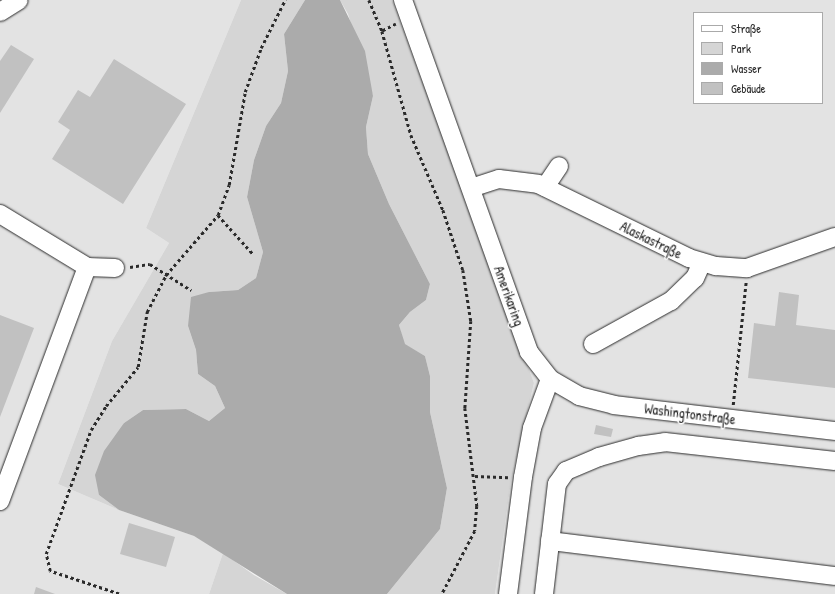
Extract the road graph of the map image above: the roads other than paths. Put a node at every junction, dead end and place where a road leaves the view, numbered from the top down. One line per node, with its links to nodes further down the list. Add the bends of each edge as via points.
1 (19, 0): 3 (street)
2 (403, 0): 5 (street, Amerikaring)
3 (0, 12)
4 (558, 166): 6 (street)
5 (472, 188): 6 (street, Alaskastraße, via 499,179 538,184); 13 (street, Amerikaring, via 529,352)
6 (545, 188): 9 (street, Alaskastraße)
7 (0, 214): 10 (street)
8 (835, 238): 9 (street, Alaskastraße, via 747,268)
9 (702, 262): 12 (street, via 695,278 670,301)
10 (87, 266): 11 (street); 16 (street)
11 (115, 268)
12 (592, 344)
13 (550, 379): 14 (street, Washingtonstraße, via 579,396 614,405); 19 (street, via 532,428 522,477)
14 (835, 431)
15 (835, 461): 17 (street, via 665,442 638,446 599,457 566,471 557,484)
16 (0, 501)
17 (550, 541): 18 (street); 20 (street)
18 (835, 576)
19 (508, 594)
20 (544, 594)

